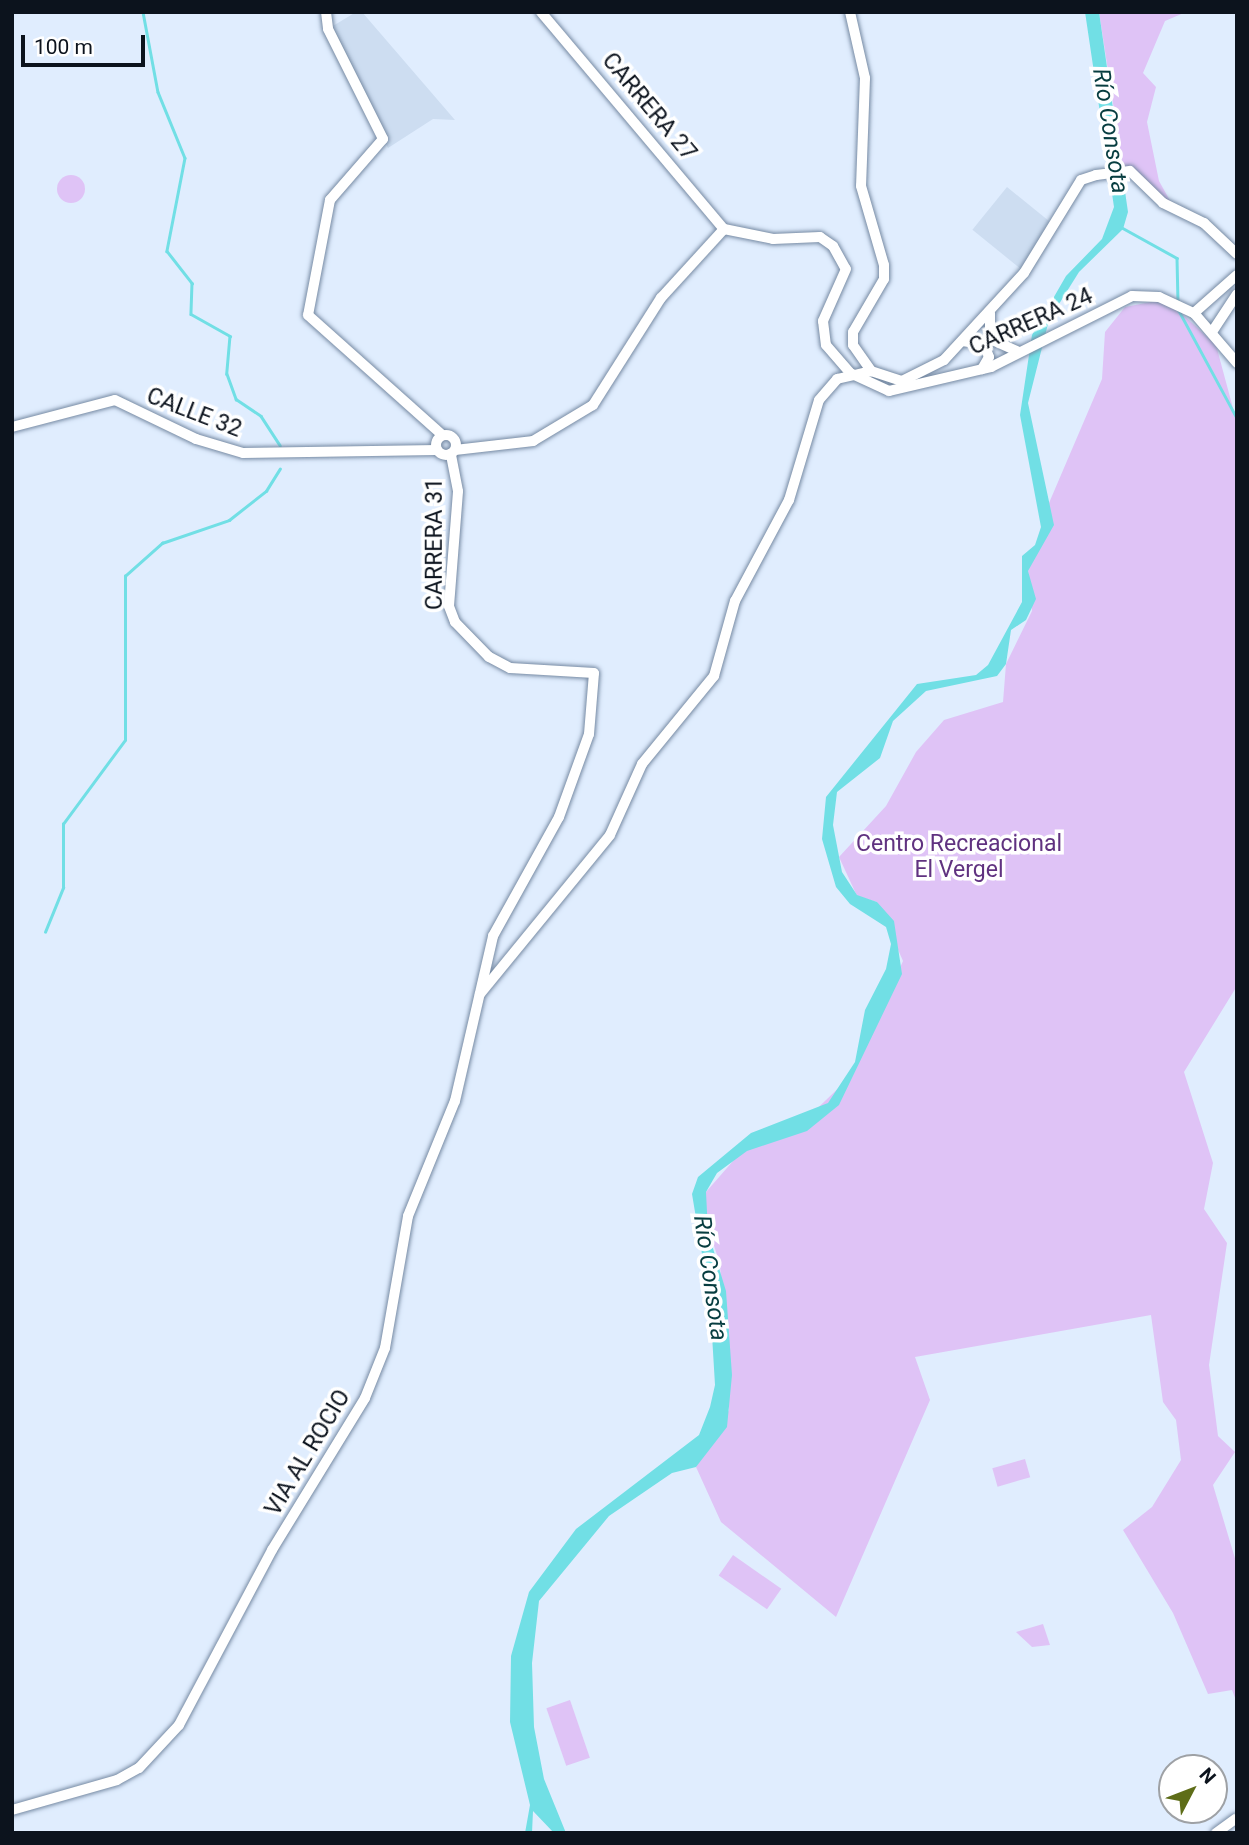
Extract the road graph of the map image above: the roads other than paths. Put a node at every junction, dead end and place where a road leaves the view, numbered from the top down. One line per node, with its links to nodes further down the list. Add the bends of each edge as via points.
1 (326, 12): 18 (main road, via 328,29 383,139 325,215 308,315 324,336 426,421)
2 (541, 12): 4 (main road, CARRERA 27)
3 (850, 12): 15 (main road, via 864,66 861,186 884,265 884,279 853,332 853,345)
4 (724, 229): 16 (main road, via 773,239 820,237 832,246 846,269 823,333); 19 (main road, via 661,298 593,405 533,441)
5 (1237, 254): 8 (main road, CARRERA 24, via 1204,223 1163,203 1130,171 1096,175 1081,180 1024,273)
6 (1237, 275): 9 (main road)
7 (1237, 294): 10 (main road)
8 (990, 313): 11 (main road, CARRERA 24); 12 (main road, via 990,339 1008,352)
9 (1194, 313): 10 (main road); 12 (main road, CARRERA 24, via 1159,297 1132,296)
10 (1212, 332): 13 (main road)
11 (962, 341): 14 (main road, via 984,344 989,357); 15 (main road, CARRERA 24, via 911,378 888,380)
12 (1020, 351): 14 (main road, CARRERA 24)
13 (1237, 363)
14 (982, 369): 16 (main road, CARRERA 24, via 899,392)
15 (871, 371): 16 (main road, CARRERA 24)
16 (850, 373): 21 (main road, via 818,400 789,500 735,601 714,676 642,764 610,835)
17 (12, 428): 18 (main road, CALLE 32, via 115,400 197,439 243,453 411,451)
18 (438, 442): 19 (main road); 19 (main road)
19 (452, 450): 20 (main road, CARRERA 31, via 457,526 449,606 455,622 489,657 510,668)
20 (594, 673): 21 (main road, VIA AL ROCIO, via 589,734 559,817 500,920)
21 (475, 1000): 22 (main road, VIA AL ROCIO, via 444,1138 408,1216 375,1378 272,1550 206,1680 179,1725 139,1768)
22 (12, 1810)
23 (1236, 1818): 24 (main road); 25 (main road)
24 (1216, 1833)
25 (1223, 1833)

